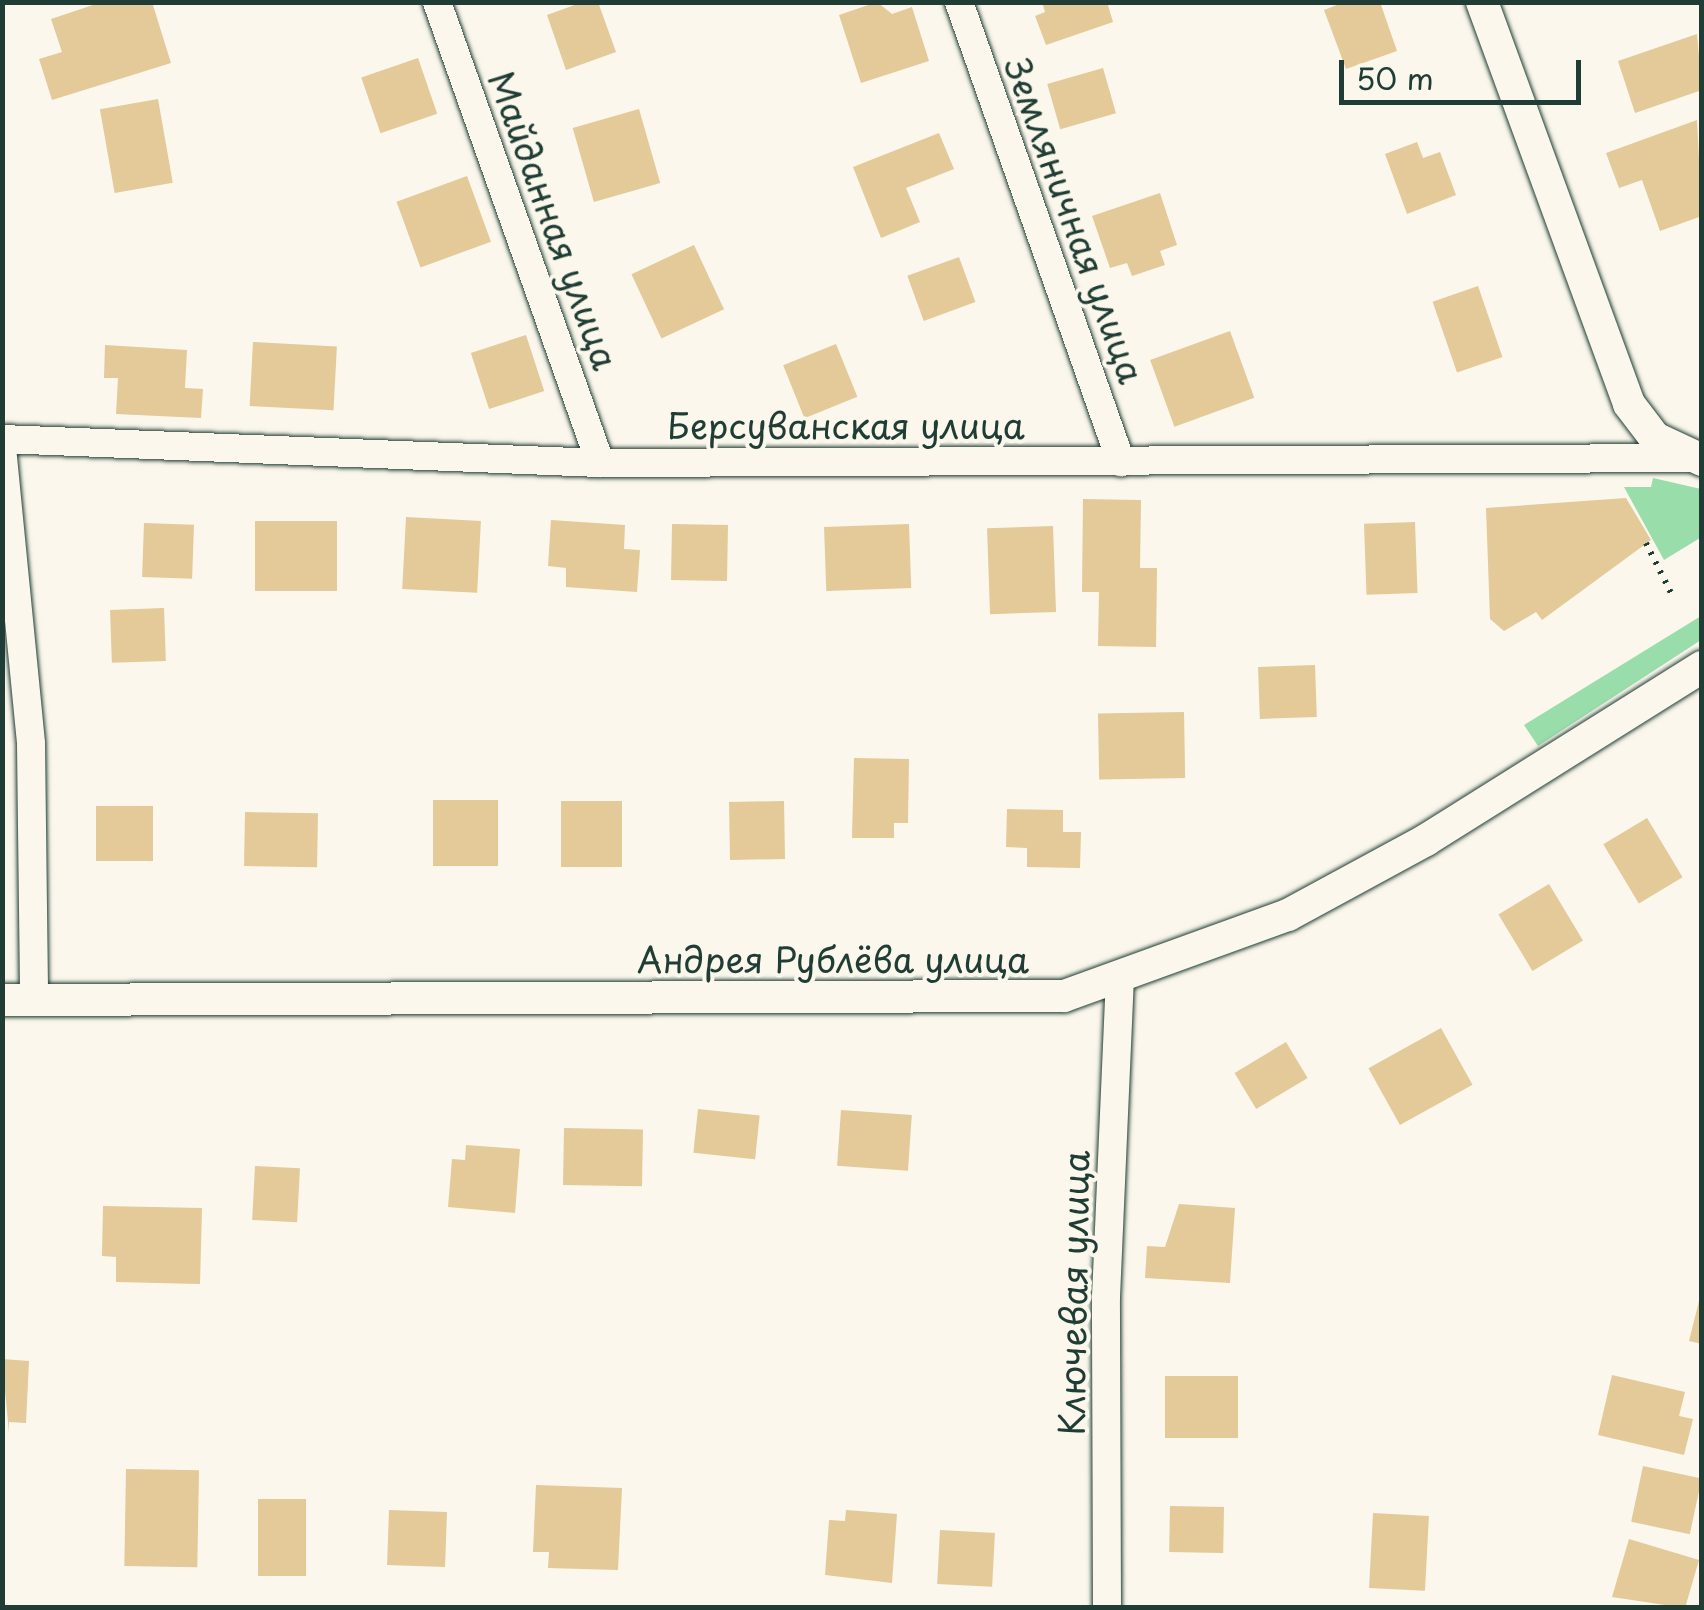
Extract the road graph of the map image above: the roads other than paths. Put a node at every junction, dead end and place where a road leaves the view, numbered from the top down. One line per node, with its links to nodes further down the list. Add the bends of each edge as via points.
1 (437, 2): 8 (street, Майданная улица)
2 (958, 2): 7 (street, Земляничная улица)
3 (1482, 2): 6 (street, via 1629,404 1655,438)
4 (2, 440): 8 (street, Берсуванская улица)
5 (2, 447): 11 (street, via 31,744)
6 (1696, 459): 7 (street, Берсуванская улица)
7 (1121, 462): 8 (street, Берсуванская улица)
8 (600, 463)
9 (1702, 667): 10 (street, Андрея Рублёва улица, via 1322,896)
10 (1120, 980): 11 (street, Андрея Рублёва улица, via 1064,996 954,1002); 12 (street, Ключевая улица, via 1106,1297)
11 (18, 1000)
12 (1107, 1608)

